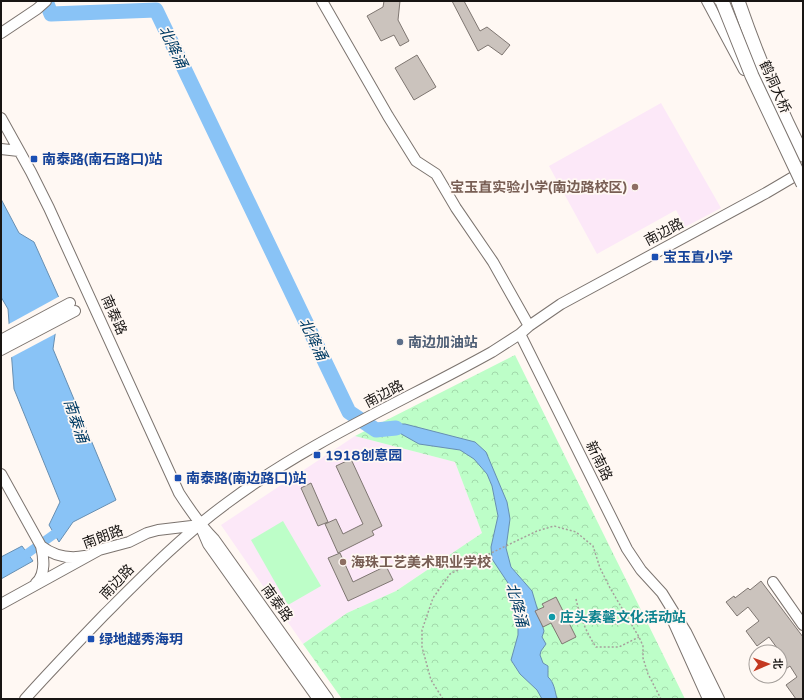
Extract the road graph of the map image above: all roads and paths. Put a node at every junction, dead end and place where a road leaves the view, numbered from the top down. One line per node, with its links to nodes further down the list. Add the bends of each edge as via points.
1 (46, 1): 6 (street)
2 (322, 1): 12 (street, via 416,161 436,174 493,262)
3 (707, 1): 11 (street)
4 (722, 1): 11 (main road, 鹤洞大桥, bridge, via 752,76)
5 (738, 1): 10 (main road, 鹤洞大桥, via 764,69)
6 (1, 33)
7 (1, 118): 9 (street, 南泰路)
8 (1, 148): 9 (street)
9 (19, 151): 17 (street, 南泰路, via 49,208 179,493)
10 (803, 155)
11 (802, 179): 12 (street, 南边路, via 766,194 561,304)
12 (529, 326): 13 (street, 南边路)
13 (520, 334): 17 (street, 南边路, via 474,362 292,460); 22 (street, 新南路, via 628,549 641,570)
14 (1, 340): 15 (street, via 73,307)
15 (1, 350)
16 (1, 474): 18 (street)
17 (200, 524): 19 (street, 南朗路, via 152,531); 27 (street, 南边路, via 148,570); 28 (street, 南泰路, via 208,544); 29 (street, 南泰路)
18 (42, 546): 19 (street, via 65,557); 21 (street, via 43,572)
19 (88, 556): 21 (street, 南朗路)
20 (773, 582): 25 (street)
21 (32, 587): 24 (street, 南朗路)
22 (662, 593): 32 (street, 新南路); 33 (street, 新南路, via 686,632)
23 (576, 599): 26 (path, via 580,615 596,647 619,647)
24 (1, 604)
25 (803, 625)
26 (639, 637): 30 (path, via 600,568 594,546 576,532 554,526 537,531 450,574 432,598 422,630 422,647 431,680); 31 (path, via 643,646 642,658)
27 (25, 699)
28 (318, 699)
29 (328, 699)
30 (443, 699)
31 (661, 699)
32 (708, 699)
33 (719, 699)

